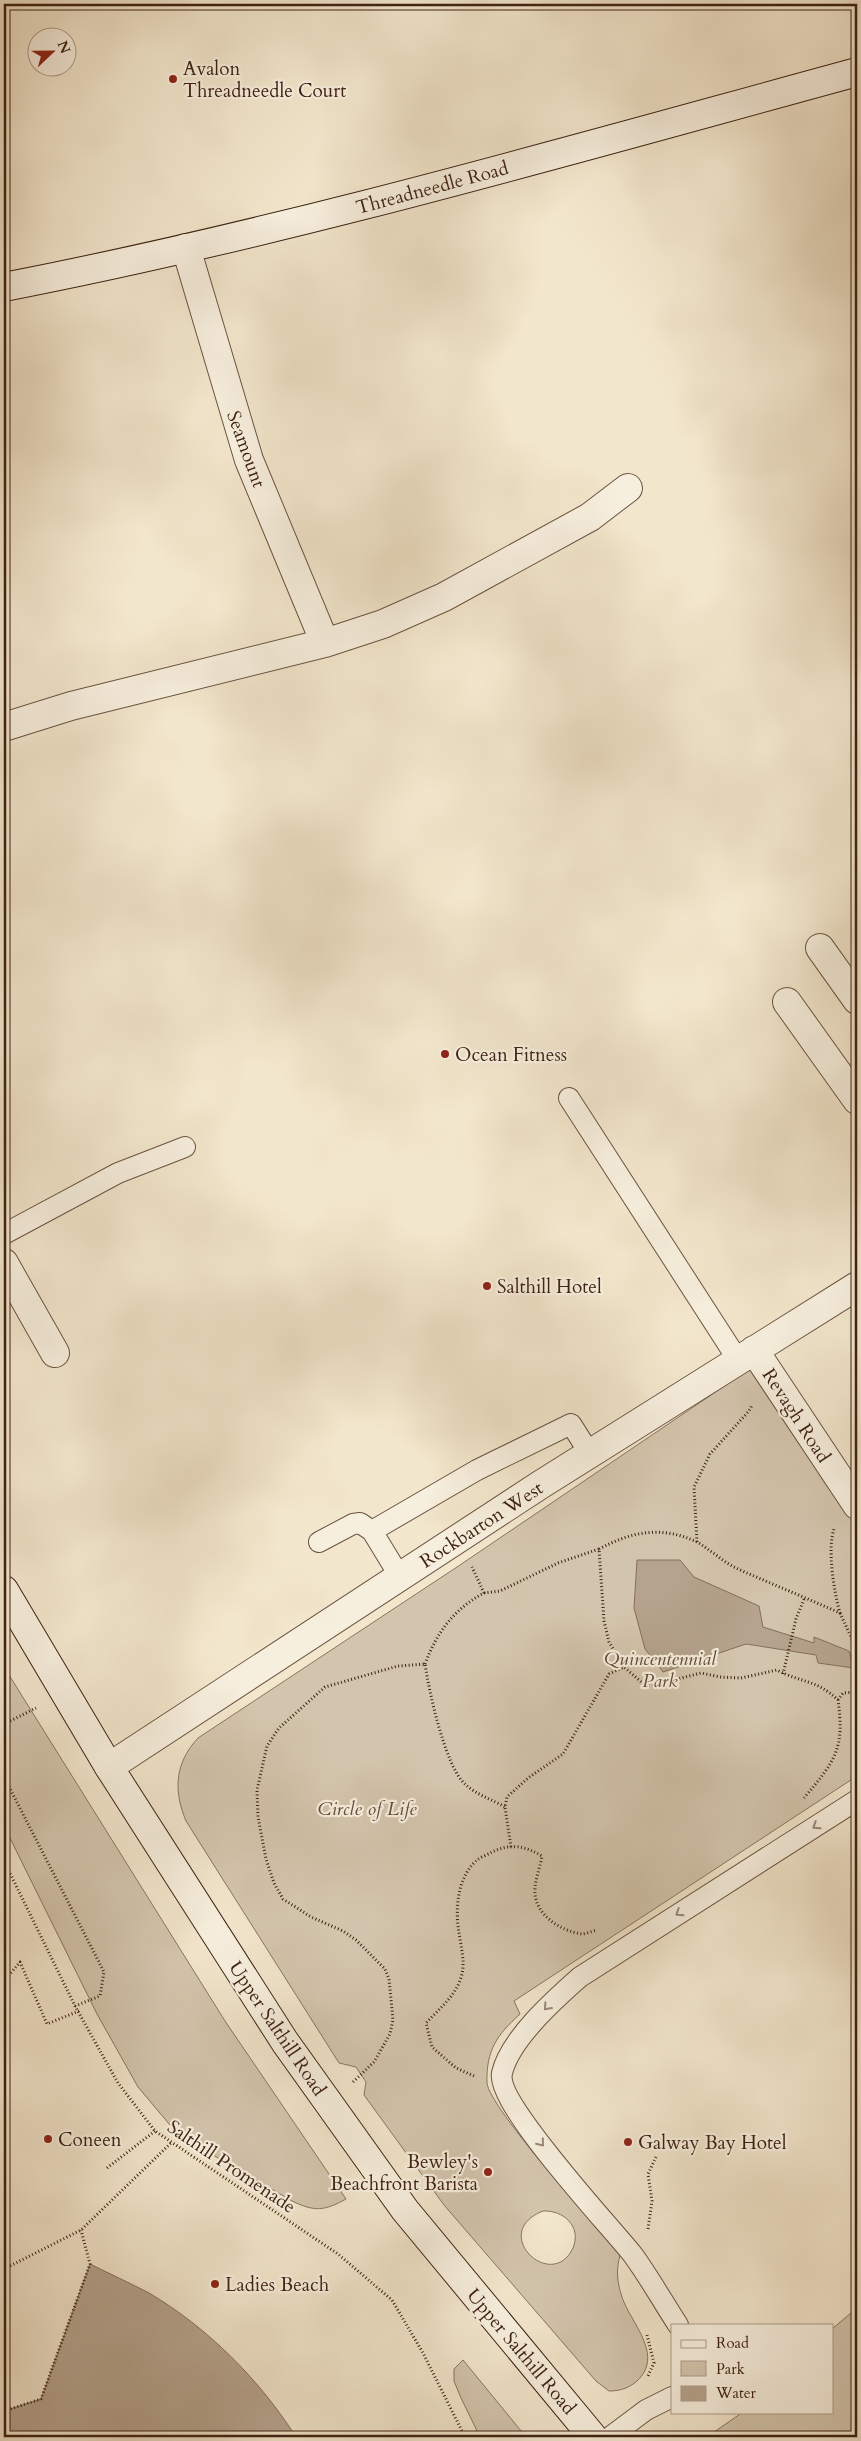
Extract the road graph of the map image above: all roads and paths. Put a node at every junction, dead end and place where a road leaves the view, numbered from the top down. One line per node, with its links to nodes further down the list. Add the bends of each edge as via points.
1 (857, 72): 2 (street, Threadneedle Road, via 380,201)
2 (186, 248): 3 (street, Threadneedle Road); 5 (street, Seamount, via 249,460)
3 (4, 287)
4 (628, 488): 5 (street, via 590,518 444,597 383,624)
5 (325, 643): 6 (street, via 71,706)
6 (4, 726)
7 (820, 948): 8 (street)
8 (857, 1000)
9 (787, 1002): 11 (street)
10 (568, 1098): 17 (lane)
11 (857, 1100)
12 (185, 1147): 13 (lane, via 118,1173)
13 (4, 1234)
14 (4, 1263): 16 (street)
15 (857, 1286): 17 (street, Rockbarton West)
16 (55, 1353)
17 (753, 1360): 18 (street, Rockbarton West); 19 (street, Revagh Road); 23 (path, via 749,1411 710,1454 694,1486)
18 (590, 1454): 20 (lane, via 571,1424 477,1470); 21 (street, Rockbarton West)
19 (849, 1515): 29 (path, via 833,1530 835,1595)
20 (372, 1531): 22 (lane, via 360,1523 353,1524); 25 (lane)
21 (458, 1539): 25 (street, Rockbarton West); 27 (path)
22 (318, 1542)
23 (697, 1542): 24 (path, via 648,1531 628,1535); 28 (path, via 737,1568)
24 (599, 1550): 27 (path, via 558,1564 500,1591); 32 (path, via 604,1621 609,1642)
25 (400, 1577): 38 (street, Rockbarton West)
26 (4, 1590): 38 (street, Upper Salthill Road)
27 (484, 1593): 31 (path, via 449,1619 433,1641)
28 (805, 1597): 29 (path); 33 (path, via 796,1619)
29 (840, 1613): 30 (path)
30 (857, 1650)
31 (425, 1664): 42 (path, via 446,1748 458,1777 465,1785); 50 (path, via 398,1666 325,1687 279,1728 267,1746 261,1766 257,1790 258,1817 266,1859 283,1899 356,1940 385,1970 389,1980 393,2020 390,2034 374,2062)
32 (624, 1667): 33 (path, via 647,1686 701,1673 741,1678 777,1670); 42 (path, via 609,1674 562,1754 507,1797)
33 (783, 1674): 35 (path, via 814,1682)
34 (857, 1692): 35 (path, via 843,1693)
35 (838, 1700): 40 (path, via 841,1738 833,1760)
36 (37, 1708): 37 (path)
37 (4, 1724)
38 (109, 1768): 60 (street, Upper Salthill Road, via 284,2042 400,2203)
39 (4, 1777): 47 (path, via 104,1972 100,1996)
40 (803, 1800)
41 (857, 1800): 49 (lane, one-way to 49, via 580,1977 548,2005 513,2048)
42 (505, 1807): 43 (path)
43 (512, 1847): 45 (path, via 522,1846 542,1856 535,1896 542,1912 552,1923 583,1934); 49 (path, via 497,1850 476,1861 464,1876 458,1902 462,1973 452,1997 426,2023 432,2047 456,2068 470,2075)
44 (4, 1861): 47 (path, Salthill Promenade)
45 (599, 1929)
46 (4, 1981): 48 (path, via 20,1962 47,2024)
47 (75, 2006): 48 (path, Salthill Promenade)
48 (79, 2011): 51 (path, Salthill Promenade, via 118,2083)
49 (502, 2078): 56 (lane, one-way to 56, via 506,2093 532,2133 632,2255)
50 (348, 2086)
51 (155, 2131): 52 (path, Salthill Promenade); 53 (path)
52 (172, 2142): 54 (path); 59 (path, Salthill Promenade, via 338,2254 392,2300)
53 (108, 2168)
54 (81, 2230): 55 (path); 58 (path, via 90,2264 41,2399)
55 (4, 2269)
56 (677, 2324)
57 (671, 2398): 61 (lane, via 646,2410)
58 (4, 2411)
59 (465, 2437)
60 (594, 2437)
61 (610, 2437)

